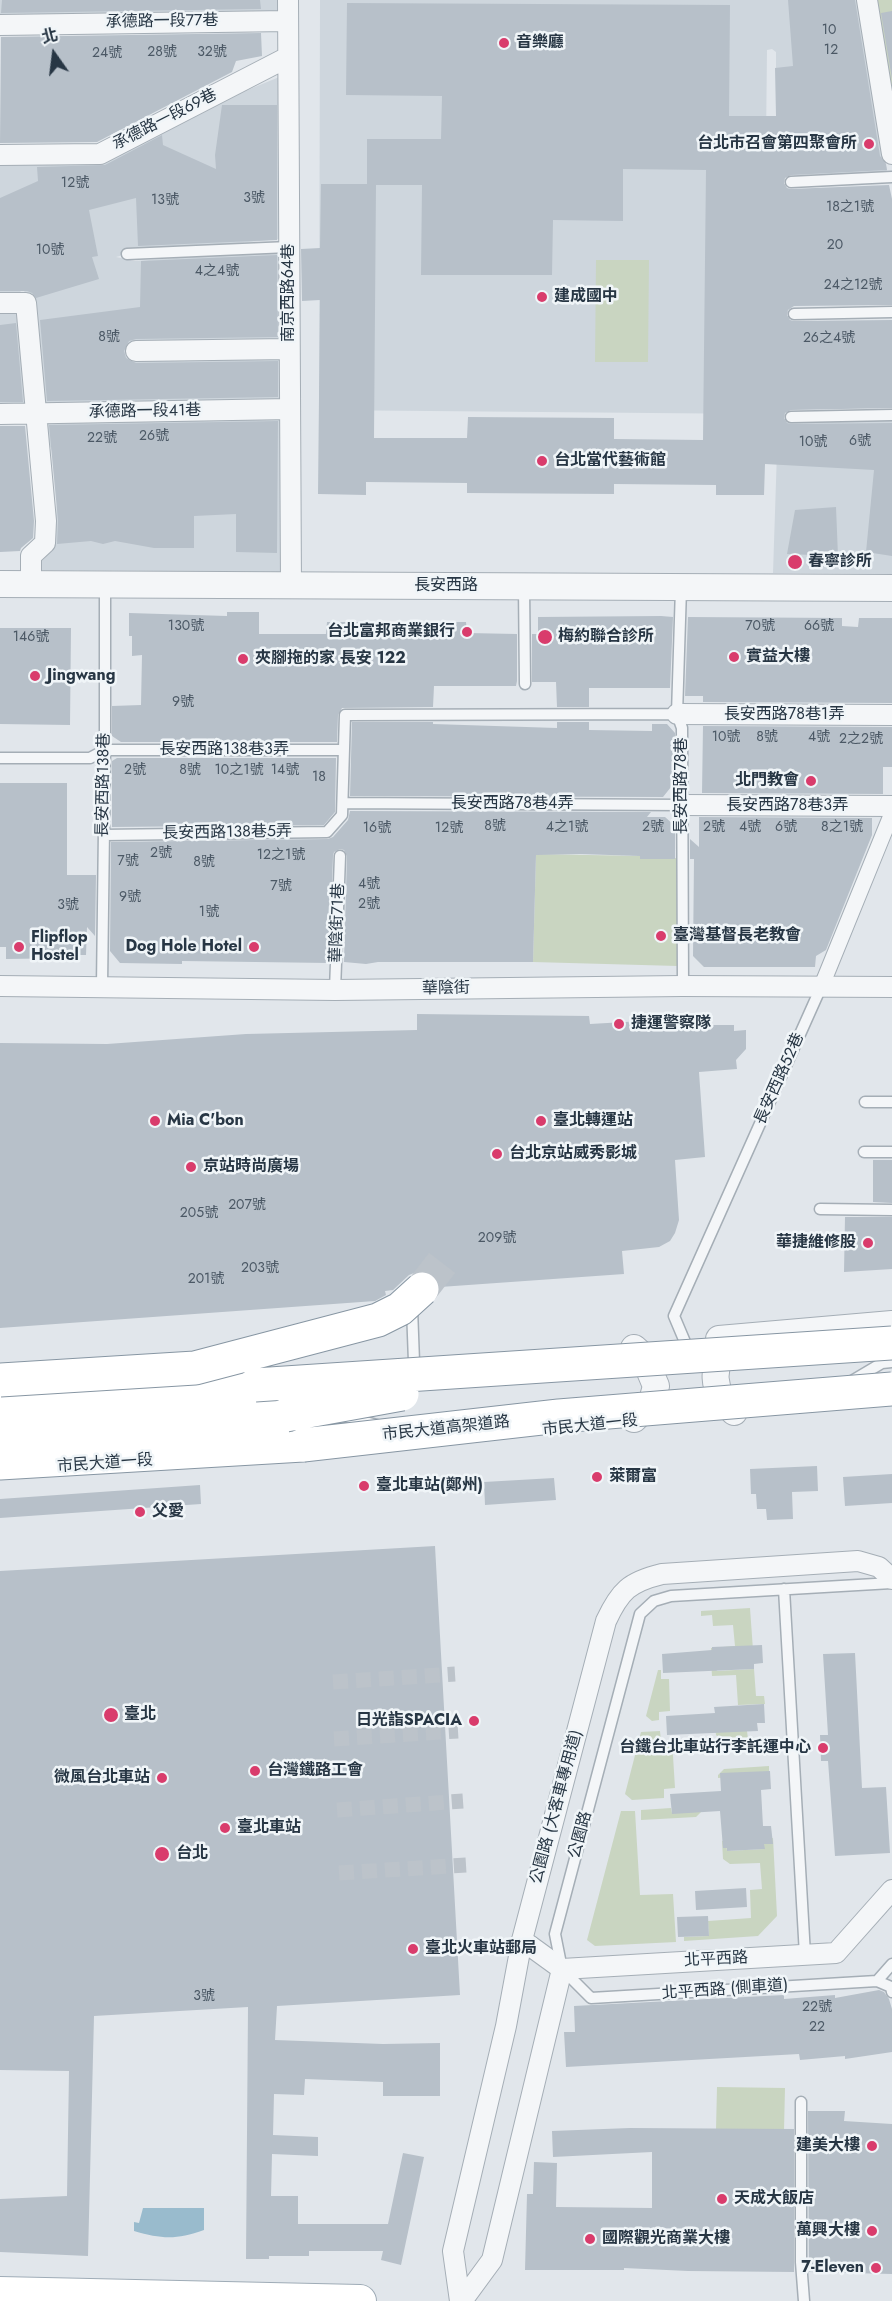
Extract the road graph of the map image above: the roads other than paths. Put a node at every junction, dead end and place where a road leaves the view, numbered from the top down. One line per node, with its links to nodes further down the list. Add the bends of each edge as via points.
1 (288, 0): 3 (street, 南京西路64巷)
2 (867, 0): 6 (street)
3 (288, 21): 4 (street, 承德路一段77巷); 5 (street, 南京西路64巷)
4 (0, 25)
5 (288, 57): 7 (street, 承德路一段69巷, via 100,154); 10 (street, 南京西路64巷)
6 (892, 154)
7 (0, 155)
8 (892, 177): 9 (lane)
9 (791, 182)
10 (289, 247): 11 (lane); 15 (street, 南京西路64巷)
11 (127, 254)
12 (0, 303): 19 (street, via 26,303)
13 (892, 312): 14 (lane)
14 (794, 314)
15 (290, 349): 16 (street); 17 (street, 南京西路64巷)
16 (136, 351)
17 (290, 409): 19 (street, 承德路一段41巷); 25 (street, 南京西路64巷)
18 (0, 414): 19 (street, 承德路一段41巷)
19 (36, 414): 23 (street, via 46,521 45,543 31,556)
20 (892, 415): 21 (lane)
21 (791, 417)
22 (0, 584): 23 (street, 長安西路)
23 (31, 584): 24 (street, 長安西路)
24 (105, 584): 25 (street, 長安西路); 32 (lane, 長安西路138巷)
25 (291, 585): 26 (street, 長安西路)
26 (524, 586): 27 (street, 長安西路); 29 (lane)
27 (681, 586): 28 (street, 長安西路); 30 (lane, 長安西路78巷)
28 (892, 588)
29 (525, 684)
30 (677, 714): 31 (street, 長安西路78巷1弄); 33 (lane, via 345,715); 36 (lane, 長安西路78巷, via 682,728)
31 (892, 715)
32 (105, 750): 33 (lane, 長安西路138巷3弄); 34 (lane, 長安西路138巷3弄, via 90,758); 39 (lane, 長安西路138巷)
33 (343, 750): 35 (lane)
34 (0, 758)
35 (343, 803): 36 (lane, 長安西路78巷4弄); 39 (lane, 長安西路138巷5弄, via 342,815 327,832)
36 (682, 805): 37 (street, 長安西路78巷3弄); 44 (lane, 長安西路78巷)
37 (892, 806)
38 (892, 813): 41 (street, 長安西路52巷)
39 (104, 835): 43 (lane, 長安西路138巷)
40 (340, 856): 46 (lane, 華陰街71巷)
41 (822, 985): 44 (street, 華陰街); 45 (street, 華陰街); 57 (lane, 長安西路52巷, via 674,1316)
42 (0, 986): 43 (street, 華陰街)
43 (102, 986): 46 (street, 華陰街)
44 (683, 986): 46 (street, 華陰街)
45 (892, 987)
46 (335, 990)
47 (865, 1102): 48 (lane)
48 (892, 1102)
49 (864, 1152): 50 (lane)
50 (892, 1152)
51 (820, 1209): 52 (lane)
52 (892, 1210)
53 (417, 1292): 59 (lane); 62 (highway, bridge, via 400,1309 378,1320 195,1368)
54 (892, 1324): 55 (street)
55 (802, 1331): 56 (street); 60 (lane)
56 (735, 1337): 57 (street); 68 (street, via 723,1350 715,1380 718,1394)
57 (685, 1342): 58 (street)
58 (632, 1345): 59 (street); 71 (street, via 644,1357 657,1386 652,1401)
59 (424, 1361): 63 (street); 67 (lane)
60 (882, 1362): 61 (highway, bridge); 66 (lane); 70 (highway, 市民大道高架道路, bridge)
61 (557, 1367): 65 (highway, bridge, via 255,1385); 67 (highway, bridge)
62 (0, 1380)
63 (0, 1393)
64 (892, 1400): 66 (street, 市民大道一段)
65 (0, 1406)
66 (808, 1406): 68 (street, 市民大道一段)
67 (299, 1411): 69 (lane); 70 (highway, bridge); 72 (highway); 73 (lane)
68 (734, 1412): 71 (street, 市民大道一段)
69 (231, 1414)
70 (559, 1416): 74 (highway, 市民大道高架道路, bridge, via 303,1445)
71 (630, 1422): 73 (street, 市民大道一段)
72 (0, 1435)
73 (435, 1441): 75 (street, 市民大道一段)
74 (0, 1463)
75 (0, 1471)
76 (892, 1581): 77 (lane, 公園路); 79 (street, 公園路 (大客車專用道), via 879,1567 858,1562 662,1574 625,1589 606,1621)
77 (784, 1589): 80 (lane); 82 (lane, 公園路, via 671,1596 654,1601 640,1614 555,1934)
78 (892, 1890): 80 (street, 北平西路, via 836,1953)
79 (522, 1940): 82 (street); 88 (street, 公園路 (大客車專用道), via 506,2026 453,2251)
80 (805, 1955): 82 (street, 北平西路)
81 (892, 1964): 83 (lane)
82 (562, 1969): 83 (lane, 北平西路 (側車道), via 591,1998); 88 (street, 公園路, via 492,2260)
83 (877, 1981): 84 (lane, via 891,1987)
84 (892, 1992)
85 (801, 2103): 89 (lane)
86 (0, 2293): 87 (main road)
87 (360, 2301)
88 (461, 2301)
89 (804, 2301)

